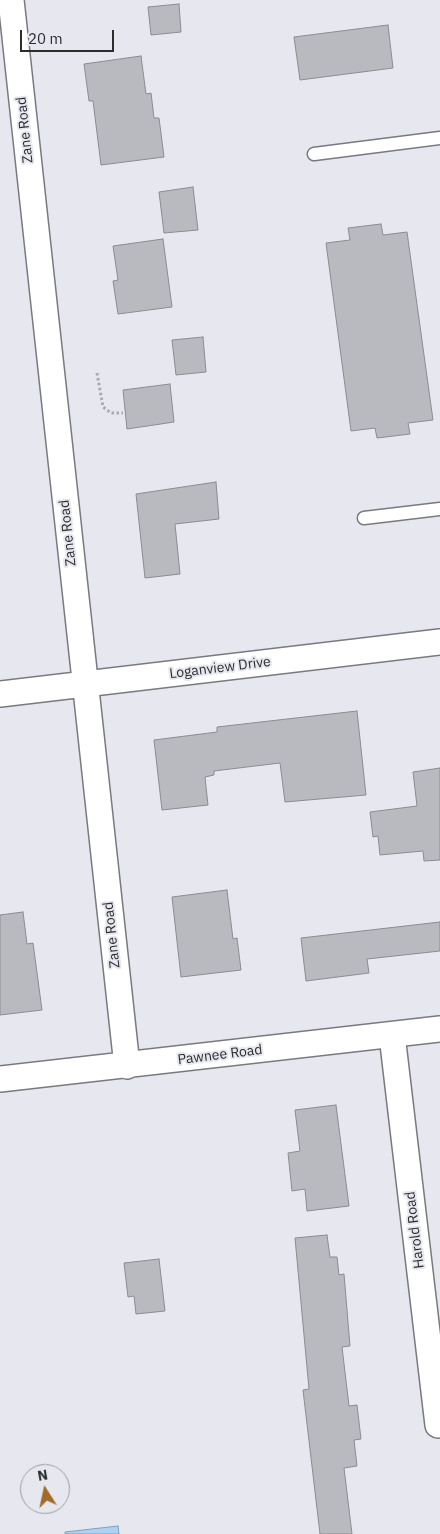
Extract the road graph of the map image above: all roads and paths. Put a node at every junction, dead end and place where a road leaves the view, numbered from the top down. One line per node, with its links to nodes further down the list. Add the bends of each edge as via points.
1 (11, 0): 9 (street, Zane Road)
2 (440, 138): 3 (lane)
3 (314, 154)
4 (97, 373): 5 (path, via 103,407 111,413)
5 (123, 413)
6 (440, 510): 7 (lane)
7 (364, 518)
8 (440, 642): 9 (street, Loganview Drive)
9 (84, 684): 10 (street, Loganview Drive); 13 (street, Zane Road)
10 (0, 694)
11 (440, 1029): 12 (street, Pawnee Road)
12 (392, 1035): 13 (street, Pawnee Road); 15 (street, Harold Road)
13 (127, 1066): 14 (street, Pawnee Road)
14 (0, 1079)
15 (438, 1425)

